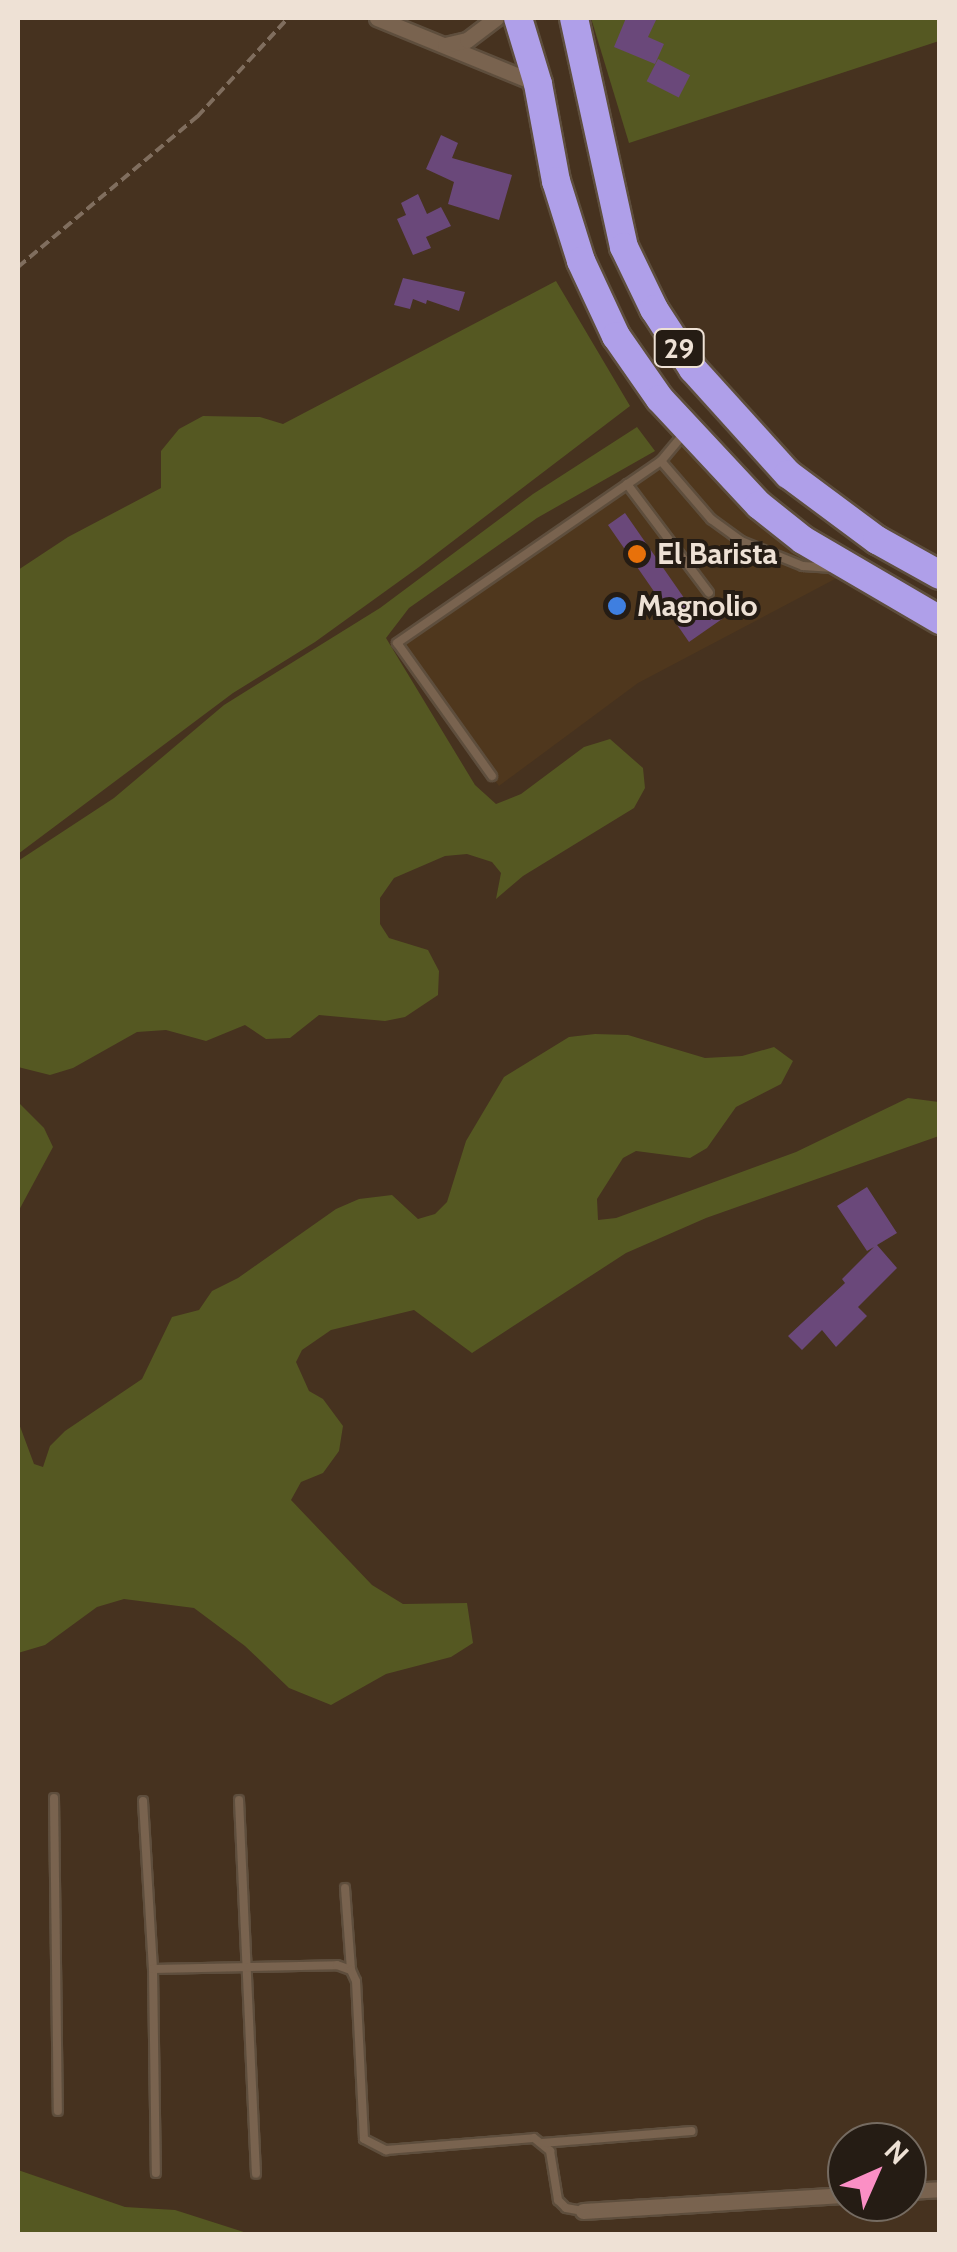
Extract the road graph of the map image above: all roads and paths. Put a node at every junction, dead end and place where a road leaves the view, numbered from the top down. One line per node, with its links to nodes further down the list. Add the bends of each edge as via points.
1 (288, 18): 8 (path, via 197,117)
2 (377, 18): 6 (street)
3 (496, 18): 6 (street, via 467,40)
4 (518, 18): 7 (highway, 29)
5 (574, 18): 12 (highway, 29, via 624,248 654,309 693,369 763,448)
6 (444, 45): 7 (street)
7 (538, 84): 9 (highway, 29, via 556,181 581,262 616,336)
8 (18, 266)
9 (686, 431): 10 (lane); 12 (highway, via 704,417 715,421 819,516); 13 (highway, 29, via 759,505)
10 (661, 461): 11 (lane); 13 (lane, via 741,541 803,566)
11 (627, 484): 15 (lane); 17 (lane, via 397,643)
12 (877, 540): 14 (highway, 29)
13 (854, 568): 16 (highway, 29)
14 (940, 575)
15 (709, 593)
16 (940, 620)
17 (492, 776)
18 (54, 1798): 25 (lane)
19 (239, 1800): 22 (lane)
20 (143, 1802): 23 (lane)
21 (345, 1888): 24 (lane)
22 (250, 1967): 23 (lane); 24 (lane); 29 (lane)
23 (152, 1969): 28 (lane)
24 (351, 1970): 27 (lane, via 364,2139 386,2150 534,2138)
25 (58, 2111)
26 (692, 2130): 27 (lane)
27 (542, 2143): 31 (lane, via 550,2152 558,2200)
28 (156, 2173)
29 (256, 2174)
30 (827, 2196): 31 (street)
31 (583, 2212)

